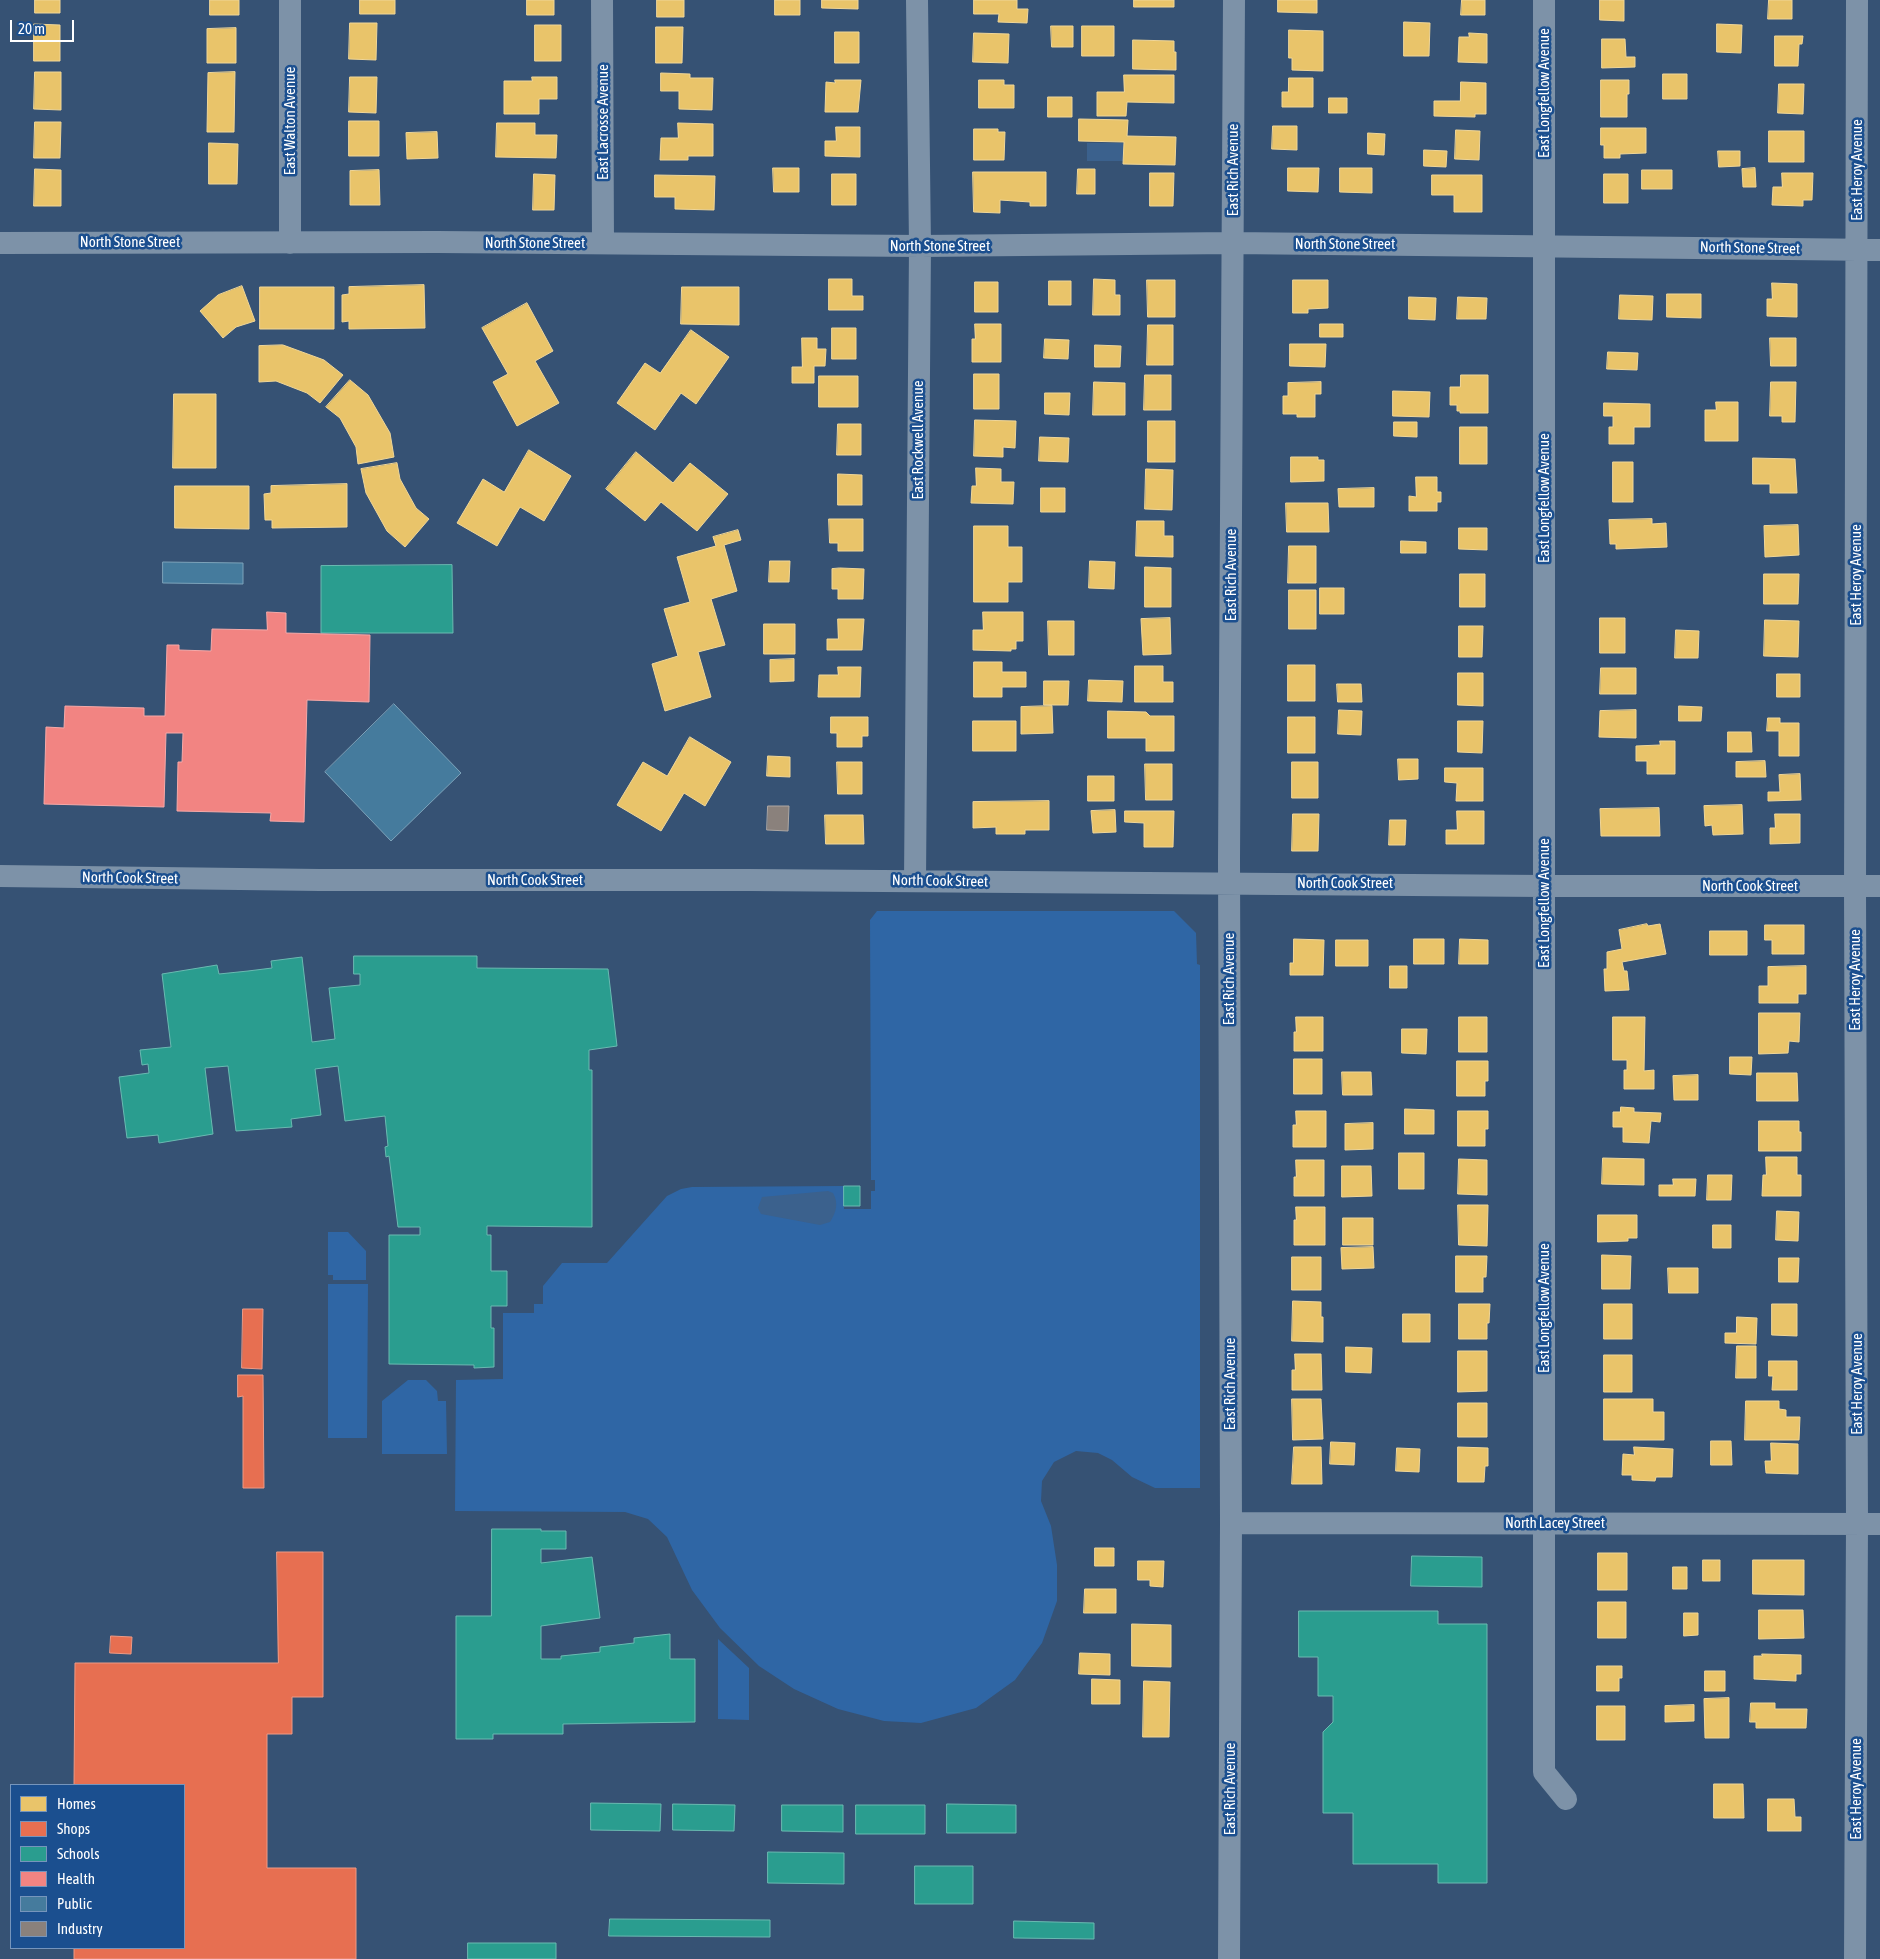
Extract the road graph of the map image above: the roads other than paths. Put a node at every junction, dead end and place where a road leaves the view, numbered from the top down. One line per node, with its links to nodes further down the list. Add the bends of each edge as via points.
1 (290, 0): 8 (street, East Walton Avenue)
2 (602, 0): 9 (street, East Lacrosse Avenue)
3 (917, 0): 12 (street, East Rockwell Avenue)
4 (1234, 0): 10 (street, East Rich Avenue)
5 (1544, 0): 11 (street, East Longfellow Avenue)
6 (1857, 0): 13 (street, East Heroy Avenue)
7 (0, 243): 8 (street, North Stone Street)
8 (290, 243): 9 (street, North Stone Street)
9 (603, 243): 12 (street, North Stone Street)
10 (1233, 243): 11 (street, North Stone Street); 12 (street, North Stone Street); 17 (street, East Rich Avenue)
11 (1544, 245): 13 (street, North Stone Street); 18 (street, East Longfellow Avenue)
12 (920, 246): 16 (street, East Rockwell Avenue)
13 (1857, 250): 14 (street, North Stone Street); 19 (street, East Heroy Avenue)
14 (1880, 250)
15 (0, 876): 16 (street, North Cook Street, via 428,881)
16 (915, 880): 17 (street, North Cook Street)
17 (1229, 883): 18 (street, North Cook Street); 21 (street, East Rich Avenue)
18 (1544, 886): 19 (street, North Cook Street); 22 (street, East Longfellow Avenue)
19 (1855, 886): 20 (street, North Cook Street); 23 (street, East Heroy Avenue)
20 (1880, 886)
21 (1231, 1524): 22 (street, North Lacey Street); 26 (street, East Rich Avenue)
22 (1544, 1524): 23 (street, North Lacey Street); 25 (street, East Longfellow Avenue, via 1544,1772)
23 (1857, 1524): 24 (street, North Lacey Street); 27 (street, East Heroy Avenue)
24 (1880, 1524)
25 (1566, 1799)
26 (1229, 1959)
27 (1855, 1959)

